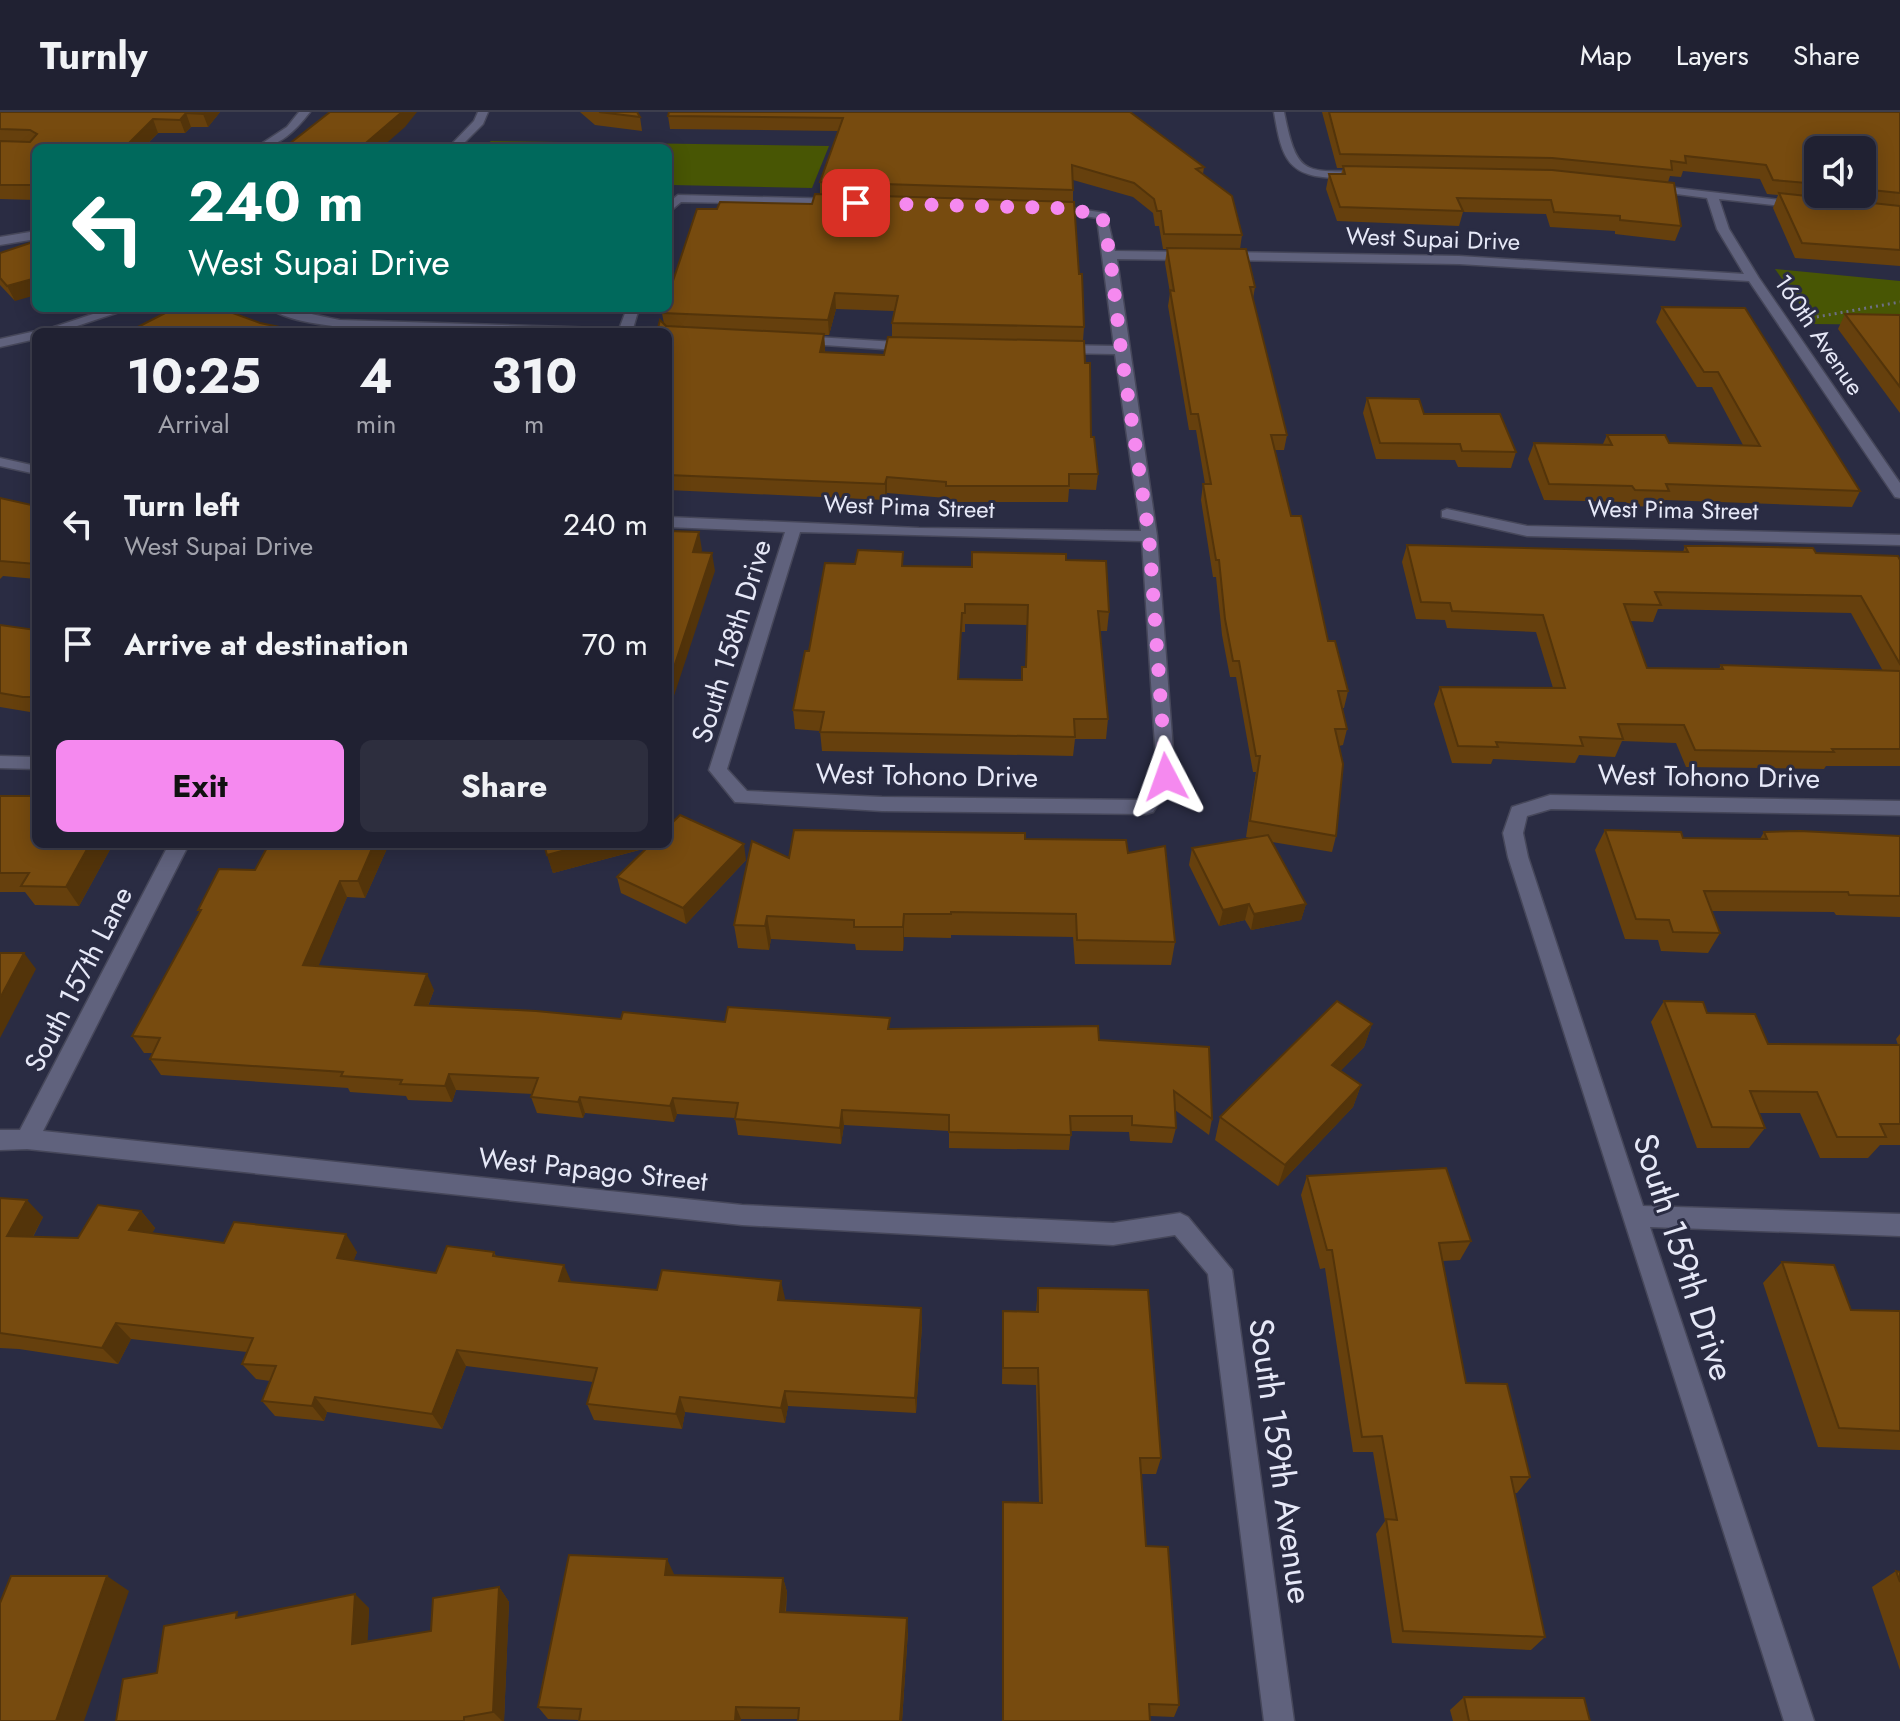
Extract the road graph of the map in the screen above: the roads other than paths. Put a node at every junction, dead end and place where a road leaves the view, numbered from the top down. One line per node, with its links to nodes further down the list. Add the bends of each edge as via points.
1 (305, 112): 4 (street, via 291,129)
2 (483, 112): 5 (street)
3 (1279, 112): 6 (street, via 1290,157 1300,167 1319,174)
4 (267, 144)
5 (457, 144)
6 (1377, 174)
7 (1637, 187): 8 (street)
8 (1712, 195): 11 (street); 16 (street, 160th Avenue, via 1723,229)
9 (852, 203): 10 (street, via 678,198)
10 (672, 205)
11 (1804, 205)
12 (1045, 207): 15 (street, via 1102,215)
13 (32, 236): 14 (street)
14 (0, 241)
15 (1110, 255): 16 (street, West Supai Drive, via 1459,260); 26 (street)
16 (1753, 278): 29 (street, 160th Avenue)
17 (112, 312): 19 (street)
18 (285, 312): 20 (street)
19 (58, 328)
20 (391, 328)
21 (32, 336): 23 (street)
22 (791, 339): 24 (street)
23 (0, 343)
24 (931, 347)
25 (1042, 349): 26 (street)
26 (1121, 350): 33 (street)
27 (0, 462): 28 (street)
28 (32, 469)
29 (1900, 494)
30 (1447, 514): 34 (street, West Pima Street, via 1527,531)
31 (672, 522): 32 (street, West Pima Street)
32 (794, 527): 33 (street, West Pima Street); 37 (street, South 158th Drive)
33 (1149, 536): 37 (street, West Tohono Drive, via 1166,777 1146,807 742,797)
34 (1900, 540)
35 (0, 762): 36 (street)
36 (32, 763)
37 (718, 770)
38 (1900, 808): 39 (street, West Tohono Drive, via 1550,802)
39 (1519, 812): 43 (street, South 159th Drive, via 1513,833 1518,857)
40 (177, 848): 41 (street, South 157th Lane)
41 (27, 1139): 42 (street, West Papago Street); 44 (street, West Papago Street, via 742,1215 1113,1234)
42 (0, 1140)
43 (1635, 1216): 45 (street); 47 (street, South 159th Drive)
44 (1180, 1224): 46 (street, South 159th Avenue, via 1220,1270)
45 (1900, 1225)
46 (1279, 1721)
47 (1799, 1721)

